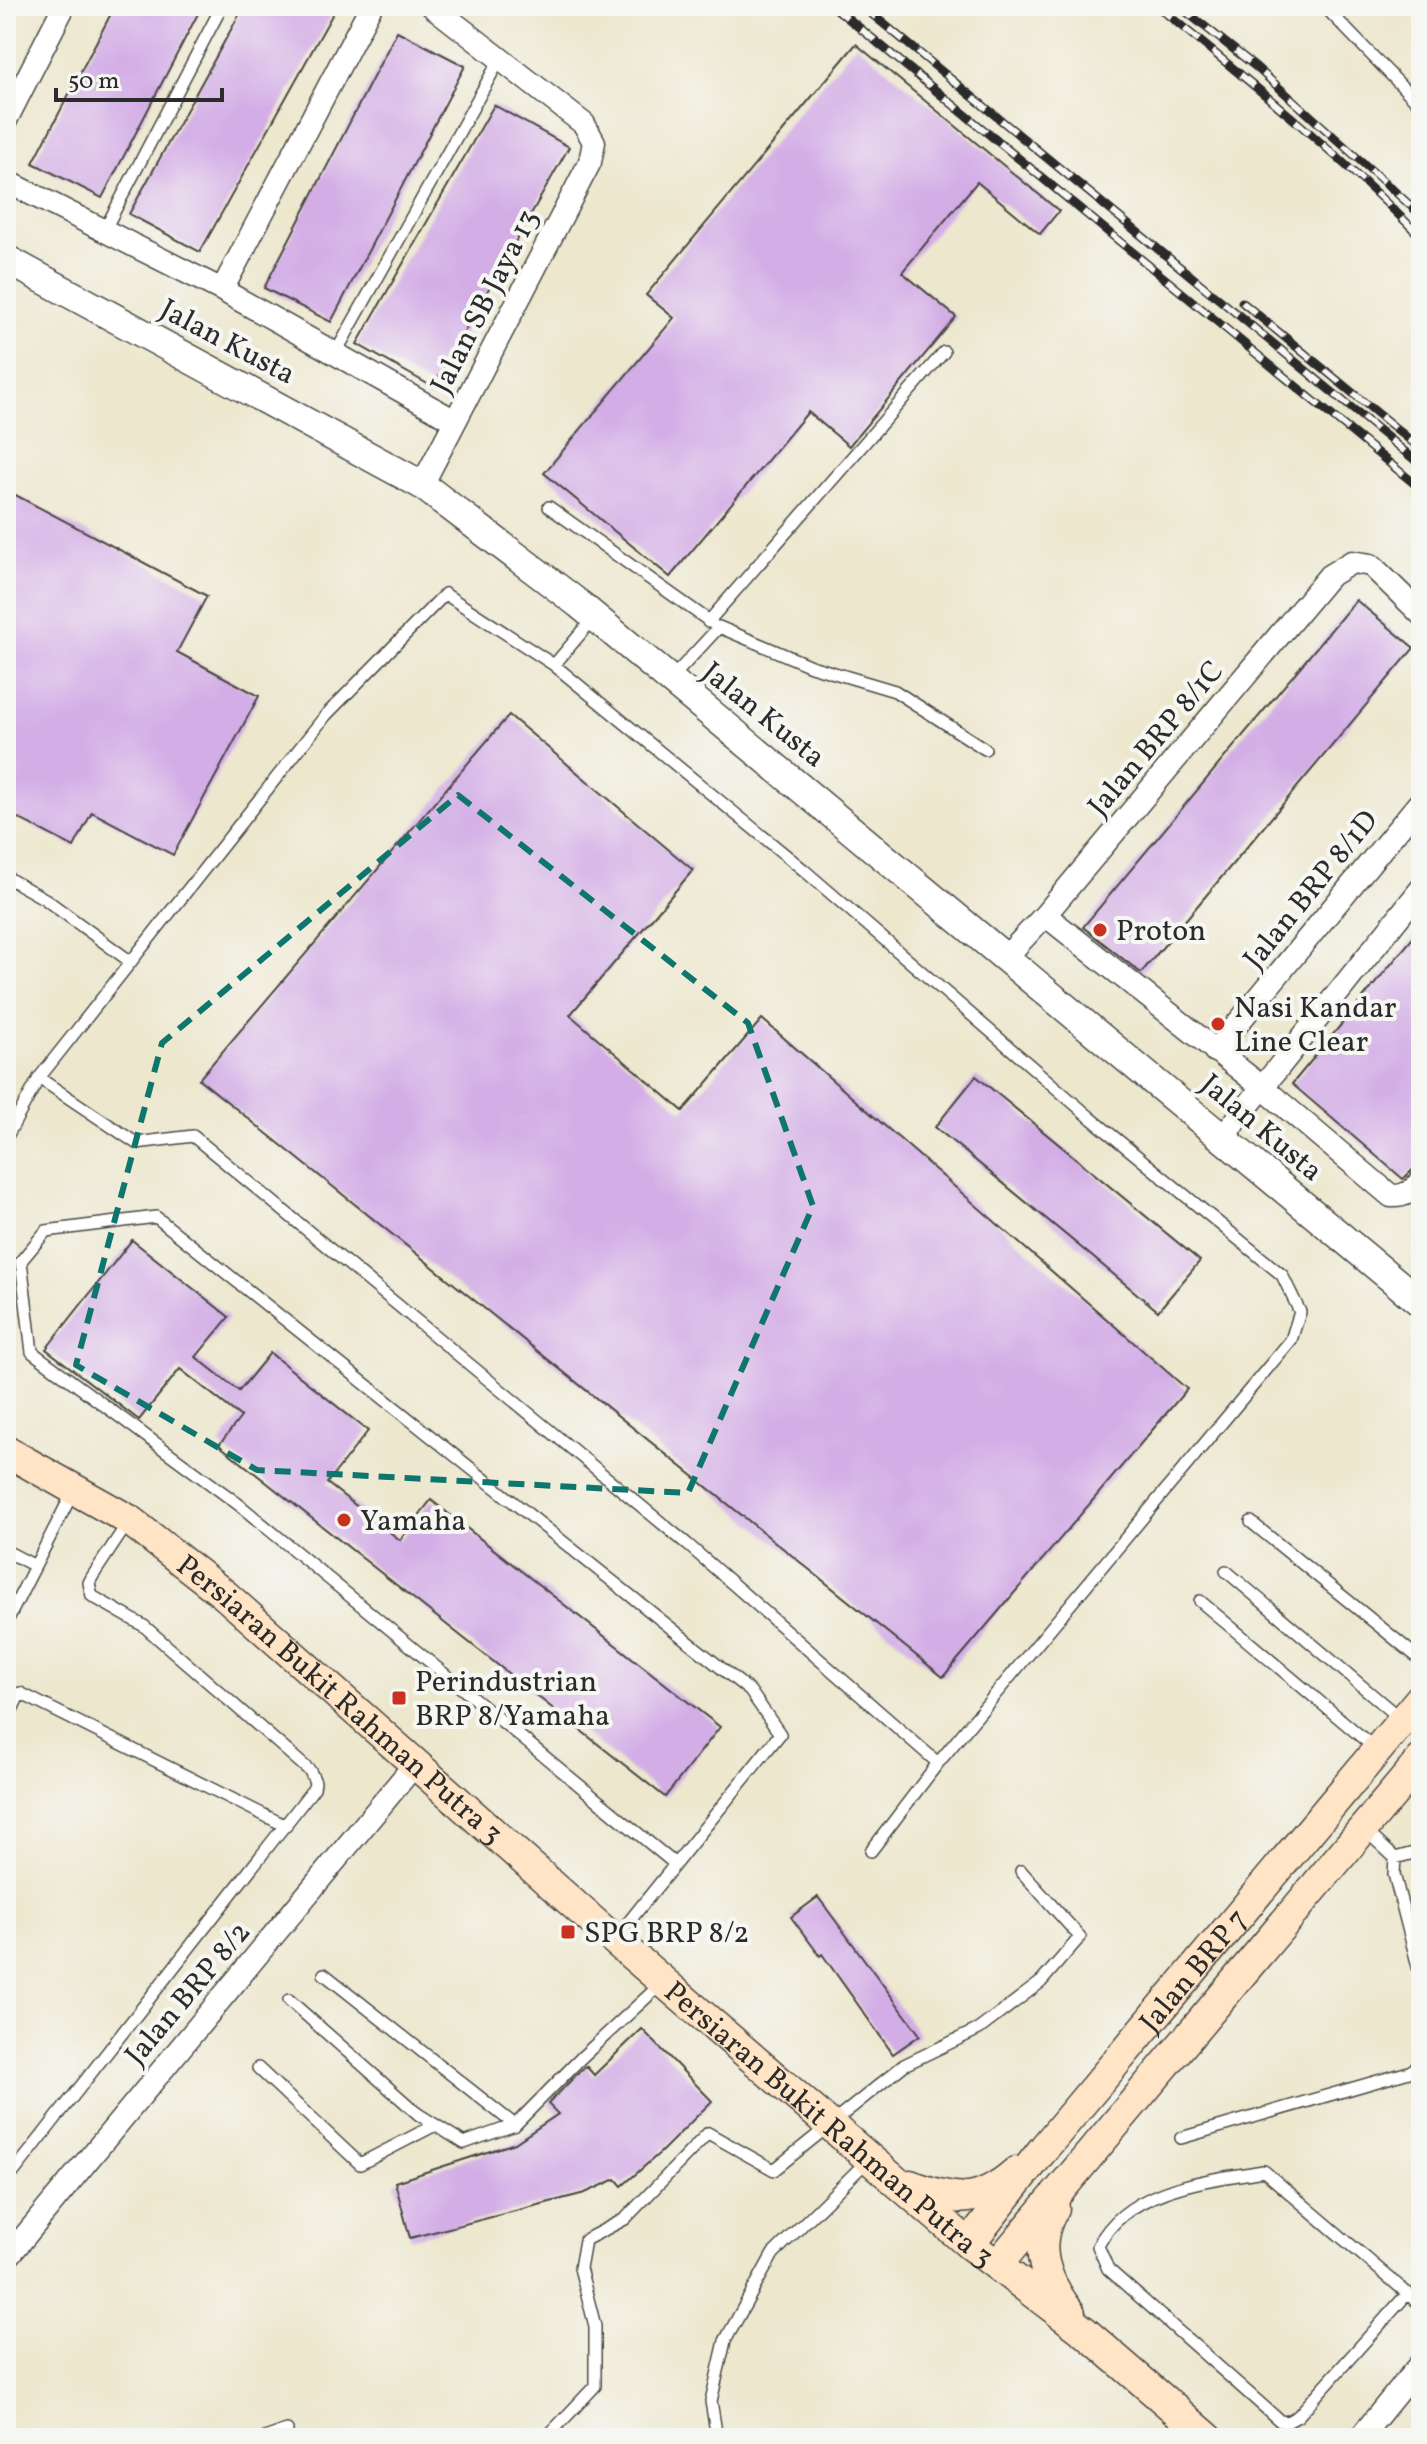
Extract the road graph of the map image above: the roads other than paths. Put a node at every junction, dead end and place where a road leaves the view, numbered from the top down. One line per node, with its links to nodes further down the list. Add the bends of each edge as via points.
1 (64, 6): 8 (street)
2 (222, 6): 10 (lane)
3 (371, 6): 12 (street)
4 (432, 6): 6 (street)
5 (1324, 6): 7 (lane)
6 (500, 59): 14 (lane); 15 (street, Jalan SB Jaya 13, via 584,124 594,142 590,162)
7 (1421, 106)
8 (6, 120)
9 (6, 181): 10 (street)
10 (104, 231): 12 (street)
11 (6, 259): 16 (street, Jalan Kusta)
12 (222, 290): 14 (street)
13 (944, 352): 20 (lane)
14 (335, 354): 15 (street)
15 (455, 421): 16 (street, Jalan SB Jaya 13)
16 (422, 485): 19 (street, Jalan Kusta)
17 (549, 507): 20 (lane)
18 (1421, 614): 27 (street, Jalan BRP 8/1C, via 1371,565 1352,562 1329,576)
19 (595, 617): 21 (lane); 22 (street, Jalan Kusta)
20 (714, 624): 22 (lane); 23 (lane, via 811,666 895,691)
21 (554, 665): 29 (lane, via 445,594 326,715); 51 (lane, via 1282,1275 1300,1312 1291,1340)
22 (670, 681): 28 (street, Jalan Kusta)
23 (985, 749)
24 (1421, 801): 30 (street, Jalan BRP 8/1D)
25 (6, 877): 29 (lane)
26 (1421, 889): 32 (street)
27 (1045, 915): 28 (street, Jalan BRP 8/1C); 30 (street)
28 (1006, 957): 34 (street, Jalan Kusta)
29 (131, 962): 31 (lane)
30 (1215, 1051): 32 (street)
31 (39, 1078): 33 (lane); 51 (lane, via 136,1143 193,1136 687,1544)
32 (1262, 1087): 34 (street); 35 (street, via 1391,1196 1402,1197)
33 (6, 1138)
34 (1222, 1138): 36 (street, Jalan Kusta)
35 (1421, 1181)
36 (1421, 1303)
37 (6, 1451): 38 (main road, Persiaran Bukit Rahman Putra 3)
38 (75, 1488): 39 (main road, Persiaran Bukit Rahman Putra 3); 42 (lane)
39 (129, 1520): 52 (main road, Persiaran Bukit Rahman Putra 3, via 225,1595); 53 (lane, via 89,1583 92,1596 144,1626 310,1771 315,1782 312,1794)
40 (1251, 1522): 46 (lane)
41 (6, 1551): 42 (lane)
42 (35, 1566): 45 (lane)
43 (1226, 1571): 47 (lane)
44 (1200, 1601): 49 (lane)
45 (6, 1623)
46 (1421, 1660)
47 (1412, 1710): 49 (main road, Jalan BRP 7)
48 (6, 1722): 53 (lane, via 20,1693)
49 (1377, 1751): 71 (main road, Jalan BRP 7)
50 (1421, 1760): 54 (main road, Jalan BRP 7)
51 (938, 1763): 55 (lane)
52 (415, 1764): 60 (main road, Persiaran Bukit Rahman Putra 3); 77 (street, Jalan BRP 8/2)
53 (286, 1826): 74 (lane)
54 (1364, 1830): 57 (lane); 73 (main road, Jalan BRP 7)
55 (871, 1851)
56 (1421, 1851): 57 (lane)
57 (1395, 1858): 62 (lane, via 1394,1874)
58 (675, 1864): 58 (lane, via 238,1504 32,1352 21,1261 46,1231 156,1217 750,1691 780,1734); 60 (lane)
59 (1021, 1871): 69 (lane, via 1080,1937 1029,1992 979,2029 904,2065)
60 (615, 1939): 63 (main road, Persiaran Bukit Rahman Putra 3)
61 (324, 1974): 68 (lane)
62 (1421, 1978)
63 (665, 1980): 68 (lane); 69 (main road, Persiaran Bukit Rahman Putra 3)
64 (289, 2000): 67 (lane)
65 (1421, 2065): 70 (lane)
66 (258, 2068): 67 (lane, via 360,2164)
67 (435, 2125): 68 (lane, via 464,2143)
68 (515, 2125)
69 (831, 2125): 72 (main road, Persiaran Bukit Rahman Putra 3); 85 (lane, via 774,2170 708,2133 625,2219 585,2240 580,2268 595,2326 595,2386)
70 (1181, 2138)
71 (1045, 2147): 75 (main road, via 996,2189 971,2198 940,2196); 76 (main road, Jalan BRP 7)
72 (871, 2158): 75 (main road, Persiaran Bukit Rahman Putra 3); 86 (lane, via 773,2254 725,2341 711,2401)
73 (1082, 2162): 78 (main road, Jalan BRP 7); 81 (main road, via 1041,2237 1043,2263 1056,2296)
74 (6, 2177)
75 (896, 2180): 76 (main road, Persiaran Bukit Rahman Putra 3)
76 (969, 2244): 78 (main road, Persiaran Bukit Rahman Putra 3)
77 (6, 2259)
78 (997, 2265): 81 (main road, Persiaran Bukit Rahman Putra 3)
79 (1408, 2293): 79 (lane, via 1298,2416 1280,2421 1108,2269 1098,2246 1106,2230 1163,2193 1264,2171); 80 (lane)
80 (1421, 2305)
81 (1085, 2332): 87 (main road, Persiaran Bukit Rahman Putra 3)
82 (1421, 2363): 88 (street)
83 (287, 2430): 84 (lane)
84 (265, 2438)
85 (546, 2438)
86 (717, 2438)
87 (1208, 2438)
88 (1360, 2438)

